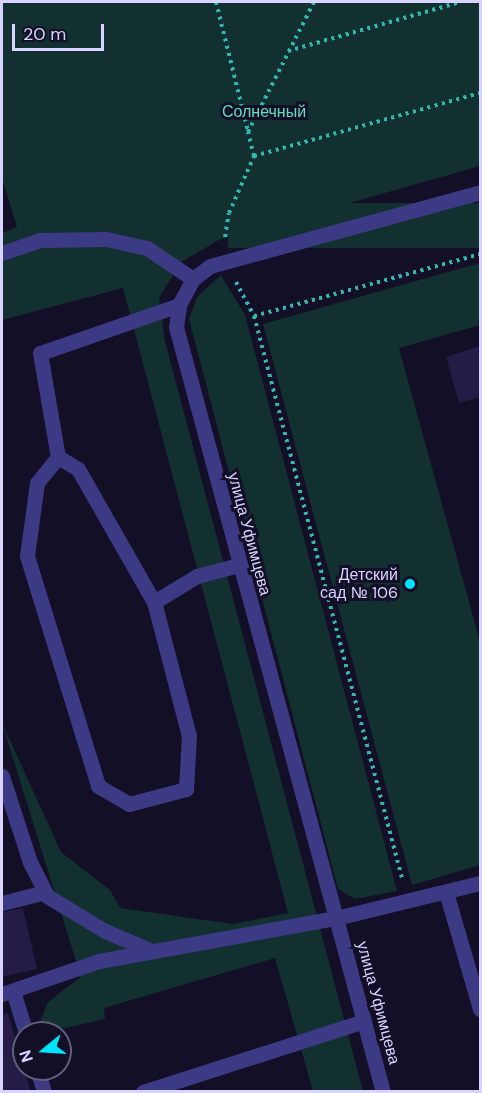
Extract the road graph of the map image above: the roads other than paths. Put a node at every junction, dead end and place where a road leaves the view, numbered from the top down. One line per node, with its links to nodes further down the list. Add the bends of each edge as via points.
1 (480, 192): 3 (street, via 227,259)
2 (2, 253): 3 (street, via 40,240 106,239 147,248)
3 (193, 279): 4 (street, улица Уфимцева)
4 (179, 304): 5 (street, via 40,353); 6 (street, улица Уфимцева, via 176,327 182,356)
5 (58, 457): 7 (street, via 78,469); 7 (street, via 37,483 27,556 98,786 129,804 186,789 189,736)
6 (239, 565): 7 (street, via 197,576); 14 (street, улица Уфимцева)
7 (154, 602)
8 (2, 776): 9 (street)
9 (6, 806): 11 (street)
10 (480, 883): 12 (street)
11 (45, 892): 13 (street); 15 (street, via 105,931)
12 (446, 892): 14 (street); 17 (street)
13 (2, 903)
14 (336, 918): 15 (street); 19 (street, улица Уфимцева)
15 (152, 951): 16 (street, via 99,961)
16 (7, 992): 18 (street)
17 (480, 1009)
18 (20, 1021)
19 (364, 1021): 20 (street); 21 (street, улица Уфимцева)
20 (143, 1092)
21 (383, 1092)

